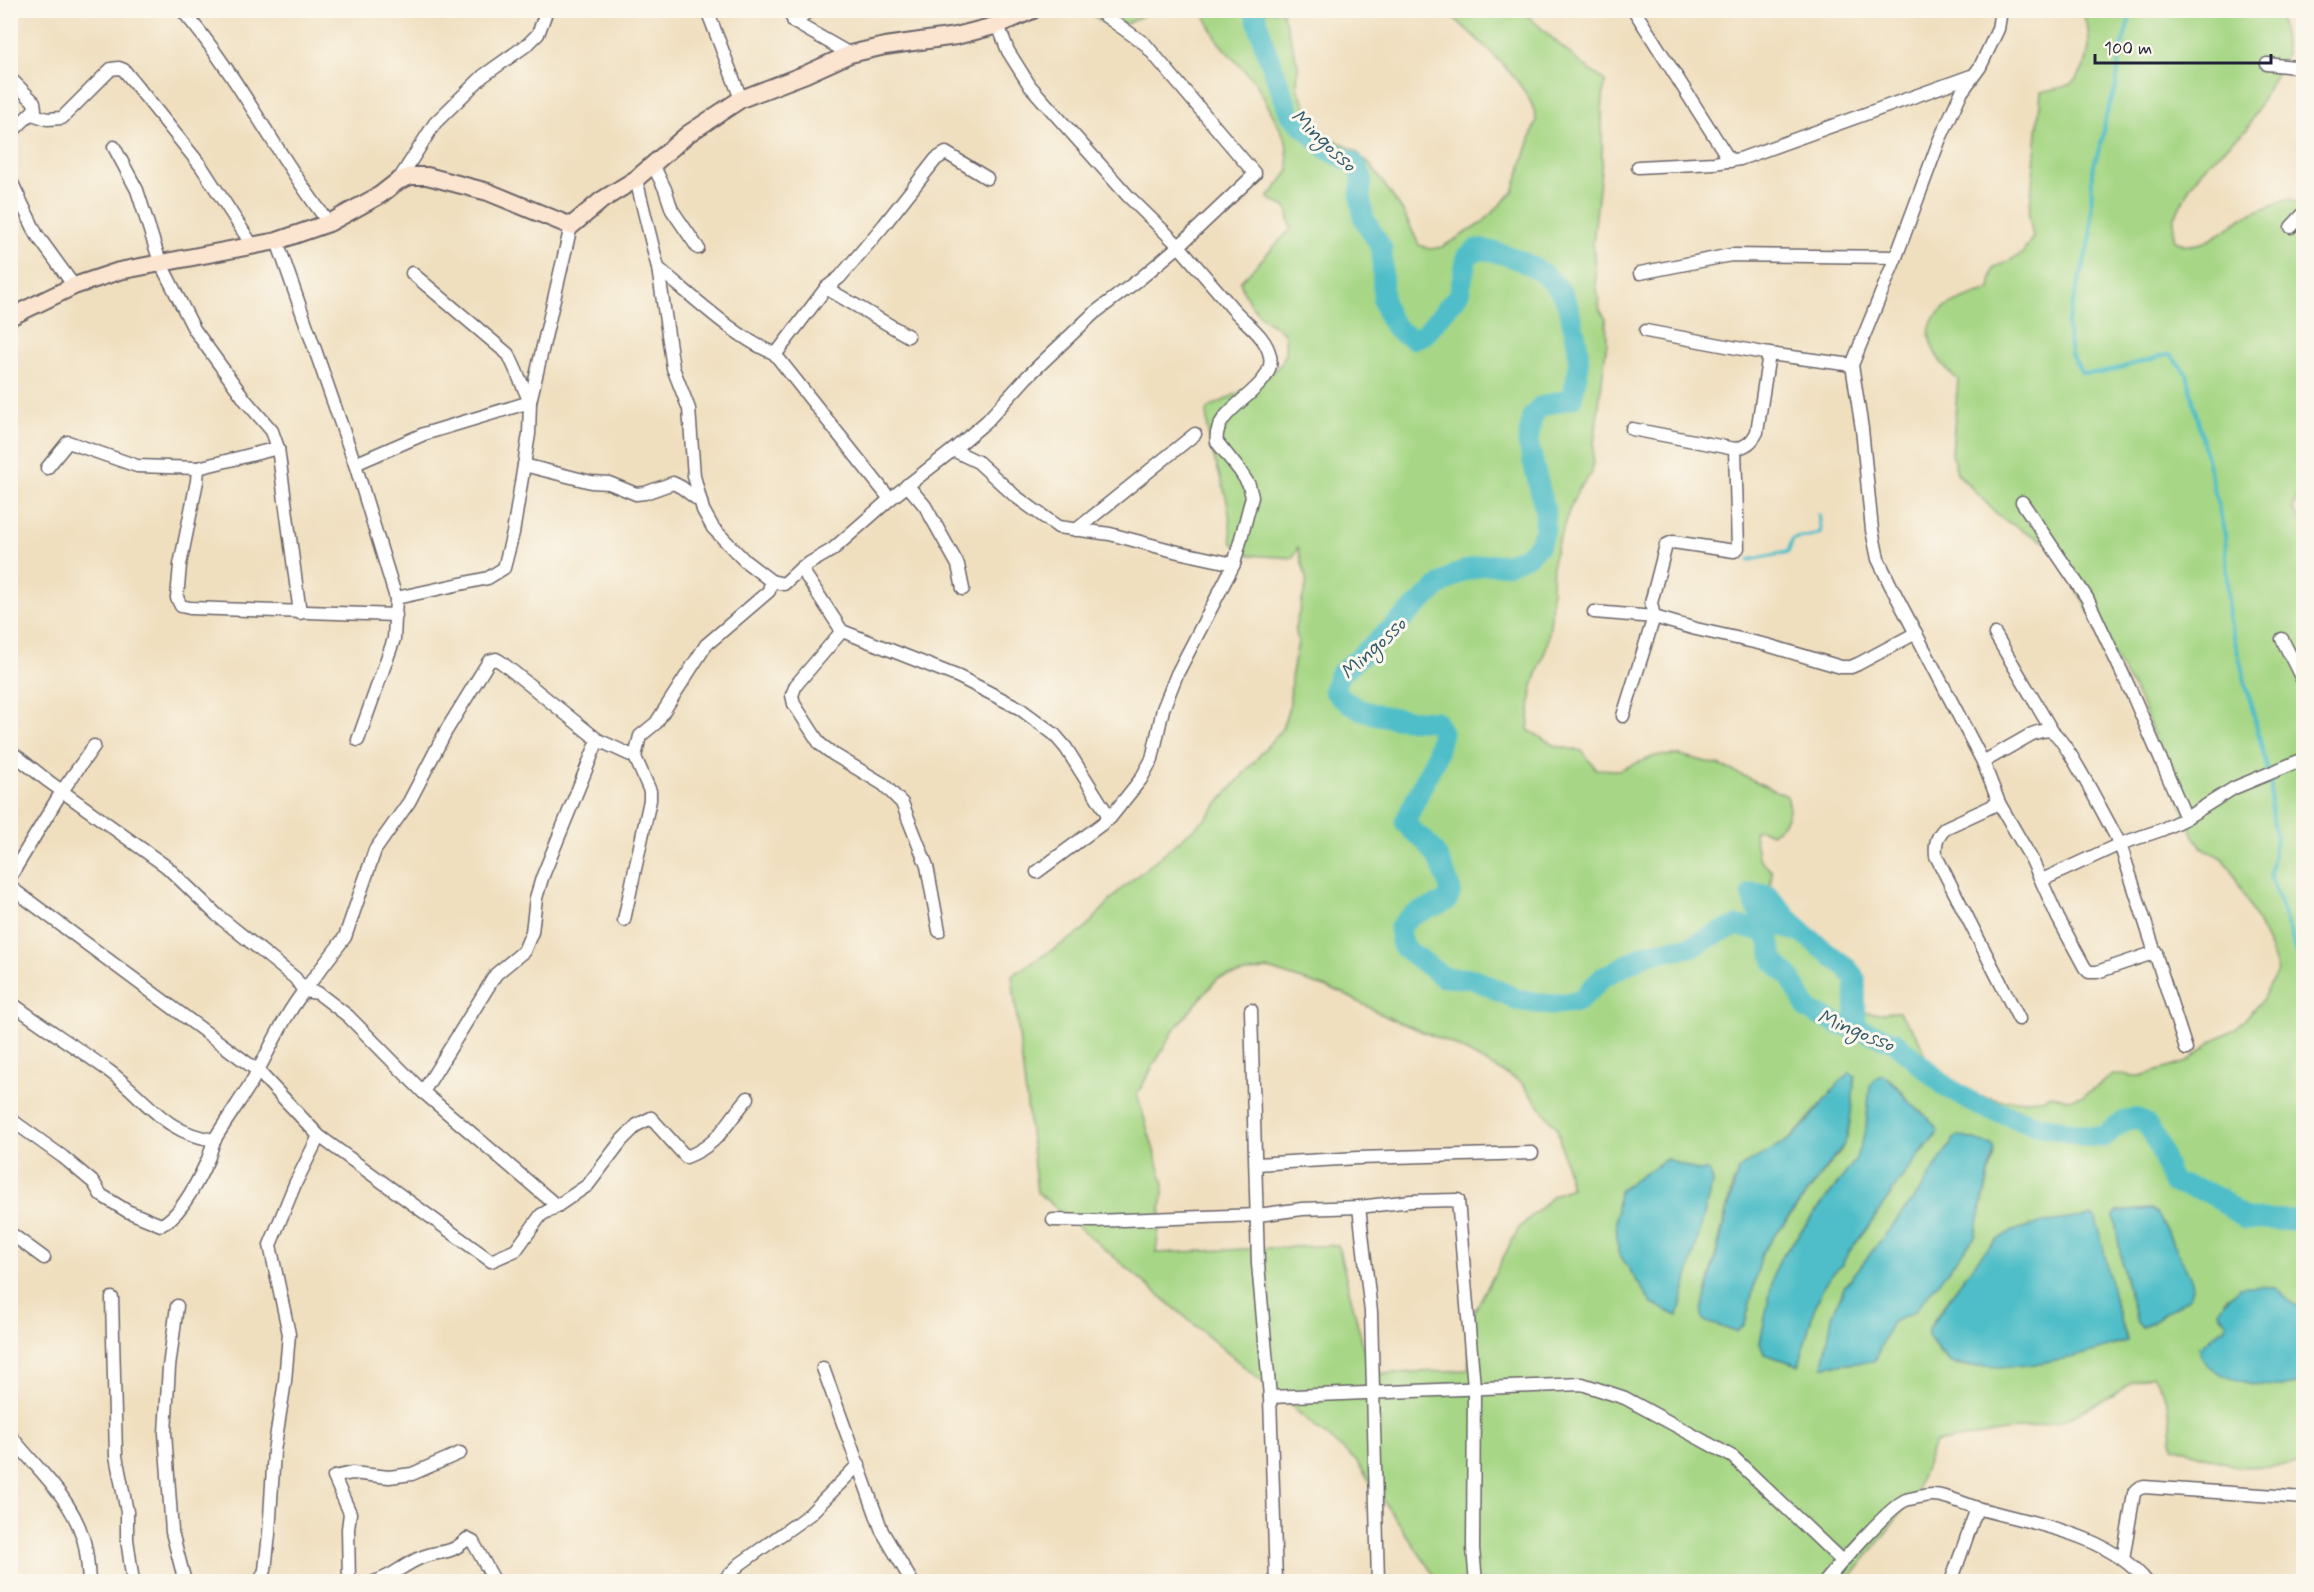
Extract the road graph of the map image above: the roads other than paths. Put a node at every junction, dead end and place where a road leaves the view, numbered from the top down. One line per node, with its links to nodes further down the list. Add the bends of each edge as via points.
1 (182, 10): 28 (street, via 219,57)
2 (547, 10): 26 (street, via 538,34 528,45 483,76 435,123)
3 (707, 10): 16 (street)
4 (810, 10): 9 (street)
5 (1033, 10): 10 (street)
6 (1097, 10): 33 (street, via 1145,44 1255,174)
7 (1634, 10): 20 (street)
8 (2001, 10): 14 (street, via 1998,29 1980,67)
9 (792, 16): 11 (street)
10 (998, 25): 11 (street); 33 (street, via 1029,87)
11 (850, 54): 16 (street)
12 (2267, 64): 13 (street)
13 (2304, 68)
14 (1971, 76): 20 (street); 35 (street, via 1939,141)
15 (10, 78): 17 (street, via 34,102)
16 (741, 99): 21 (street, via 688,134)
17 (32, 114): 18 (street); 32 (street, via 62,118 111,69 124,70 201,166)
18 (10, 134)
19 (114, 147): 36 (street, via 137,190)
20 (1730, 161): 22 (street)
21 (653, 165): 25 (street); 34 (street, via 672,210)
22 (1638, 167)
23 (987, 178): 41 (street, via 946,153 936,159 840,277)
24 (10, 179): 40 (street, via 29,222)
25 (636, 179): 29 (street); 37 (street)
26 (398, 181): 28 (street); 29 (street, via 427,176 488,192)
27 (2304, 213): 30 (street)
28 (329, 223): 31 (street)
29 (572, 226): 48 (street)
30 (2291, 227)
31 (277, 241): 32 (street); 54 (street)
32 (252, 245): 36 (street)
33 (1179, 246): 53 (street, via 1093,314); 63 (street, via 1260,336 1272,363 1267,377 1232,409 1216,436 1249,485 1252,497)
34 (698, 248)
35 (1896, 257): 39 (street, via 1731,255); 47 (street)
36 (160, 262): 40 (street); 51 (street, via 194,328 246,401 272,430)
37 (658, 268): 45 (street, via 723,320); 60 (street, via 673,368 688,409 694,476)
38 (412, 273): 48 (street, via 508,355)
39 (1640, 273)
40 (74, 286): 42 (street)
41 (826, 288): 44 (street); 45 (street)
42 (10, 317)
43 (1646, 331): 46 (street)
44 (908, 336)
45 (774, 353): 59 (street)
46 (1769, 354): 47 (street); 52 (street, via 1757,432 1753,440)
47 (1852, 365): 73 (street, via 1878,559)
48 (530, 402): 54 (street, via 424,435); 55 (street)
49 (1632, 429): 52 (street)
50 (1195, 434): 62 (street)
51 (278, 448): 57 (street); 69 (street)
52 (1736, 448): 71 (street, via 1738,548 1734,551 1665,545 1652,603)
53 (953, 450): 58 (street); 62 (street, via 978,462 1015,496 1058,527)
54 (355, 464): 67 (street)
55 (524, 465): 60 (street, via 609,483 636,494 673,483); 67 (street, via 504,568 488,578)
56 (47, 468): 57 (street, via 68,442 137,466)
57 (198, 468): 69 (street, via 180,565 177,598 181,606)
58 (908, 485): 59 (street); 66 (street, via 925,506 958,565)
59 (890, 500): 64 (street, via 832,550)
60 (701, 502): 65 (street, via 713,528)
61 (2022, 502): 89 (street, via 2087,598)
62 (1076, 530): 63 (street, via 1110,534)
63 (1234, 564): 88 (street, via 1177,674 1163,709 1152,759)
64 (801, 568): 65 (street, via 784,584); 72 (street)
65 (771, 581): 83 (street, via 769,591 706,645 656,723 640,736)
66 (963, 590)
67 (396, 598): 70 (street)
68 (1594, 612): 71 (street)
69 (300, 613): 70 (street)
70 (396, 615): 79 (street, via 394,639)
71 (1654, 617): 73 (street, via 1841,667 1858,664); 77 (street)
72 (842, 631): 88 (street, via 959,677 1018,708 1054,734 1066,748); 96 (street, via 796,685 794,704 820,744 883,784 903,803 927,866)
73 (1916, 633): 85 (street)
74 (1995, 634): 78 (street)
75 (2282, 639): 76 (street)
76 (2304, 682)
77 (1623, 716)
78 (2052, 731): 85 (street, via 2032,734); 90 (street, via 2061,738)
79 (358, 740)
80 (598, 740): 83 (street); 98 (street, via 501,662 489,662 436,748 410,802 375,850 345,937); 104 (street, via 542,878 532,932 524,951 496,974)
81 (94, 746): 86 (street)
82 (10, 751): 86 (street)
83 (635, 758): 95 (street, via 650,791 650,800)
84 (2304, 759): 89 (street, via 2234,788)
85 (1983, 762): 87 (street)
86 (62, 791): 92 (street); 98 (street, via 166,867)
87 (1999, 803): 93 (street); 101 (street, via 1946,828 1938,835 1936,856)
88 (1110, 818): 91 (street)
89 (2186, 819): 90 (street)
90 (2120, 844): 93 (street); 97 (street)
91 (1037, 872)
92 (10, 877)
93 (2042, 880): 97 (street, via 2058,918 2089,972)
94 (10, 887): 103 (street)
95 (624, 920)
96 (939, 931)
97 (2156, 952): 102 (street)
98 (304, 991): 103 (street); 104 (street, via 318,993 348,1016)
99 (10, 1002): 108 (street, via 111,1072 164,1120 196,1138)
100 (1251, 1010): 110 (street)
101 (2019, 1019)
102 (2186, 1049)
103 (258, 1071): 107 (street); 108 (street)
104 (423, 1092): 111 (street)
105 (748, 1098): 111 (street, via 717,1139 686,1157 651,1118 637,1125 588,1185)
106 (10, 1119): 108 (street, via 94,1183 101,1196 161,1225 171,1221 183,1204)
107 (319, 1136): 111 (street, via 491,1261 516,1250 541,1215); 133 (street, via 270,1245 289,1334 274,1451 265,1570)
108 (215, 1140)
109 (1532, 1153): 110 (street)
110 (1256, 1164): 113 (street)
111 (557, 1206)
112 (1359, 1207): 113 (street); 120 (street, via 1458,1200); 121 (street, via 1371,1312)
113 (1258, 1215): 114 (street); 122 (street, via 1258,1264)
114 (1053, 1220)
115 (10, 1233): 116 (street)
116 (44, 1258)
117 (112, 1298): 131 (street, via 116,1456 127,1512)
118 (177, 1306): 132 (street, via 165,1433 172,1532)
119 (823, 1368): 125 (street)
120 (1474, 1388): 121 (street); 129 (street, via 1582,1384 1625,1398 1734,1457); 141 (street)
121 (1373, 1392): 122 (street); 140 (street)
122 (1270, 1397): 139 (street)
123 (10, 1435): 130 (street, via 64,1498 74,1516 83,1536)
124 (460, 1453): 134 (street, via 412,1474 389,1477 351,1473 334,1478 350,1513)
125 (859, 1464): 137 (street, via 810,1514); 138 (street, via 882,1531)
126 (2304, 1498): 128 (street, via 2138,1489 2134,1493)
127 (1977, 1508): 128 (street, via 2090,1541); 129 (street, via 1935,1495 1903,1501); 143 (street)
128 (2123, 1559): 144 (street)
129 (1842, 1560): 142 (street)
130 (89, 1581)
131 (133, 1581)
132 (185, 1581)
133 (260, 1581)
134 (349, 1581)
135 (374, 1581): 136 (street, via 394,1575 420,1558 456,1550 466,1539 473,1542)
136 (495, 1581)
137 (722, 1581)
138 (912, 1581)
139 (1276, 1581)
140 (1378, 1581)
141 (1476, 1581)
142 (1825, 1581)
143 (1951, 1581)
144 (2147, 1581)

